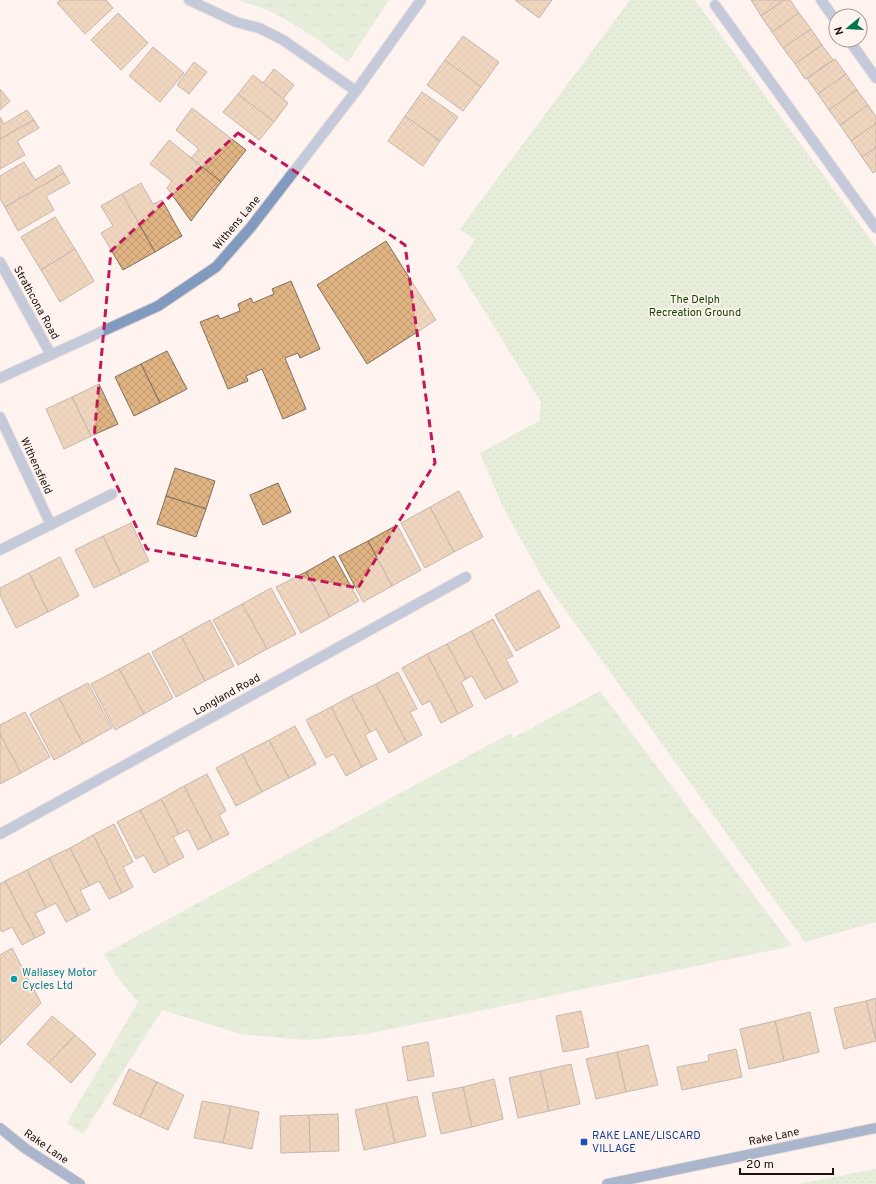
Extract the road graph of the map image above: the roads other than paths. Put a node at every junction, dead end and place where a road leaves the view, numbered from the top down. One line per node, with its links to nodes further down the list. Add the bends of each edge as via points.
1 (189, 0): 8 (street, via 236,22 260,28 283,40)
2 (421, 0): 8 (street, Withens Lane)
3 (821, 0): 5 (street)
4 (715, 5): 9 (street)
5 (828, 10)
6 (855, 48): 7 (street)
7 (876, 78)
8 (356, 91): 11 (street, Withens Lane, via 251,227 216,267 158,306)
9 (876, 228)
10 (0, 262): 11 (street, Strathcona Road)
11 (51, 355): 12 (street, Withens Lane)
12 (0, 378)
13 (0, 417): 15 (street, Withensfield)
14 (112, 494): 15 (street)
15 (51, 524): 16 (street)
16 (0, 550)
17 (466, 577): 18 (street, Longland Road)
18 (0, 834)
19 (0, 1128): 21 (main road, Rake Lane, via 26,1149)
20 (876, 1128): 22 (main road, Rake Lane)
21 (80, 1184)
22 (607, 1184)

